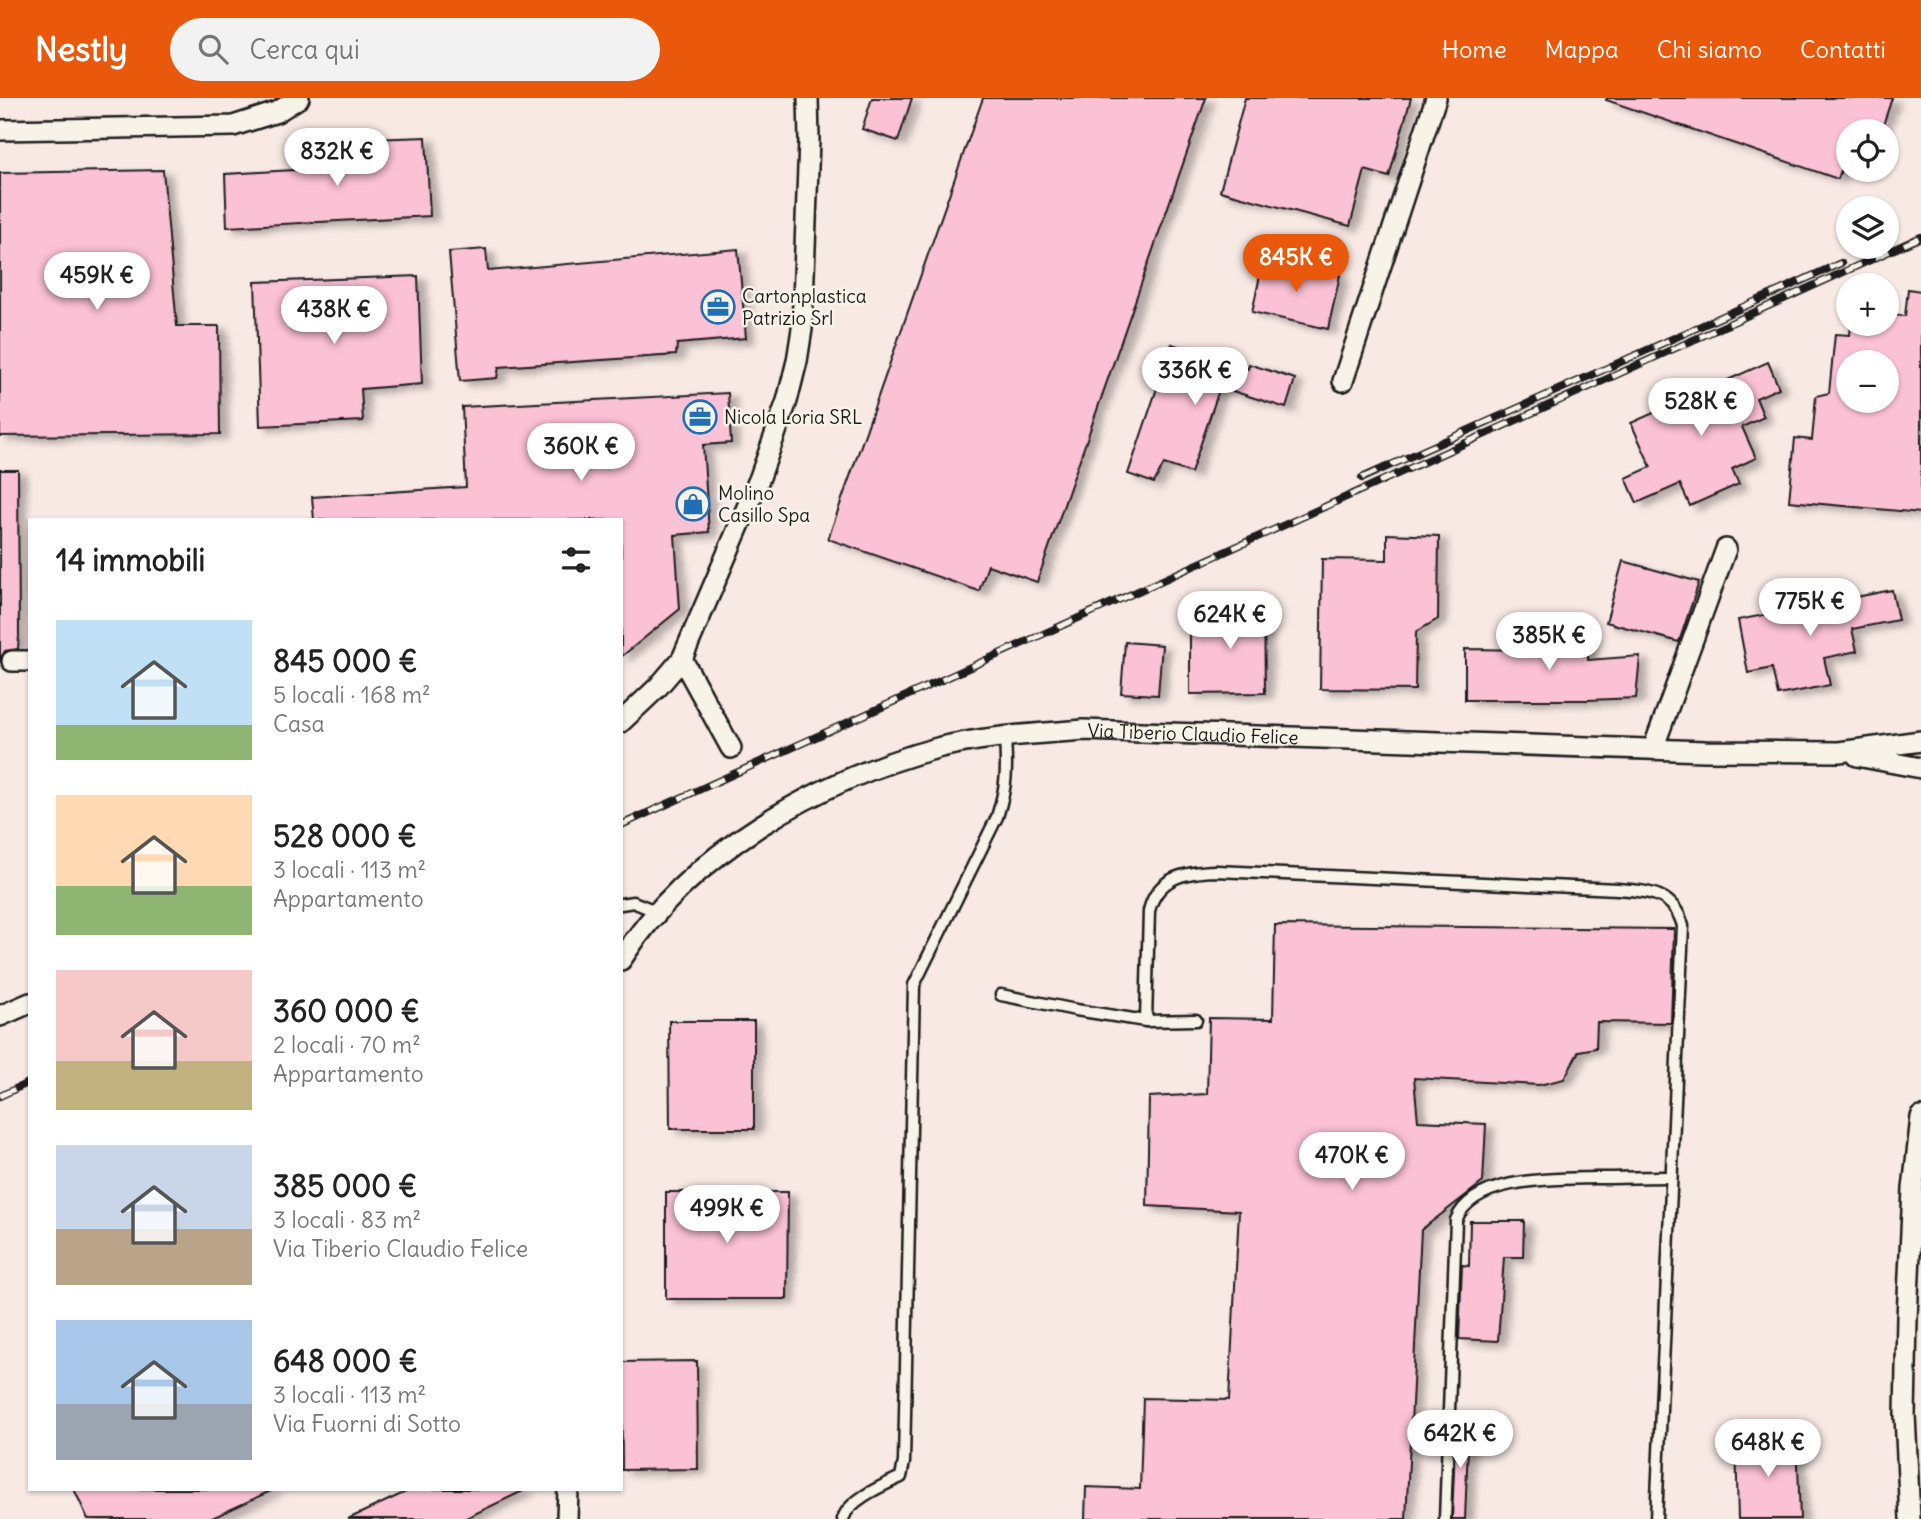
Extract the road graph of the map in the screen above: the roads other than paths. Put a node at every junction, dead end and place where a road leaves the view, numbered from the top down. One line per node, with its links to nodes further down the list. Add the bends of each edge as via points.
1 (299, 98): 4 (street, via 277,112 233,127)
2 (808, 98): 7 (street, via 802,329 797,361 760,477)
3 (1436, 98): 5 (street)
4 (0, 130)
5 (1343, 381)
6 (1726, 549): 12 (street)
7 (682, 659): 8 (street); 11 (street)
8 (623, 720)
9 (1005, 737): 12 (street, Via Tiberio Claudio Felice, via 1083,730); 16 (street, Via Tiberio Claudio Felice, via 891,762 826,790 726,848); 27 (lane, via 1007,774 997,817 914,985 901,1477 876,1488 845,1511)
10 (1921, 741): 13 (street)
11 (731, 748)
12 (1653, 749): 13 (street, Via Tiberio Claudio Felice)
13 (1839, 752): 14 (street)
14 (1921, 768)
15 (623, 904): 16 (lane, via 633,902)
16 (658, 912): 17 (street, Via Tiberio Claudio Felice)
17 (623, 957)
18 (1001, 995): 22 (lane)
19 (28, 1004): 20 (street)
20 (0, 1016)
21 (1196, 1020): 22 (lane)
22 (1146, 1021): 24 (lane, via 1149,911 1155,894 1182,875 1216,871 1656,894 1676,908 1683,926)
23 (1921, 1117): 30 (street, via 1906,1330)
24 (1671, 1177): 28 (lane, via 1540,1179 1507,1184 1487,1191 1460,1211 1456,1220); 29 (lane)
25 (568, 1491): 26 (street)
26 (567, 1519)
27 (843, 1519)
28 (1445, 1519)
29 (1656, 1519)
30 (1910, 1519)

